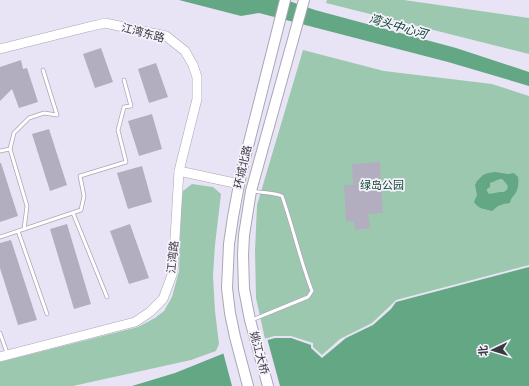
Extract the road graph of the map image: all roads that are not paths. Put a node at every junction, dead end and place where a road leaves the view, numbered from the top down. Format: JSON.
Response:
{"nodes":[{"id":1,"x":285,"y":0,"type":"edge"},
{"id":2,"x":304,"y":0,"type":"edge"},
{"id":3,"x":0,"y":48,"type":"edge"},
{"id":4,"x":44,"y":70,"type":"dead end"},
{"id":5,"x":124,"y":80,"type":"dead end"},
{"id":6,"x":10,"y":149,"type":"junction"},
{"id":7,"x":0,"y":151,"type":"edge"},
{"id":8,"x":179,"y":172,"type":"junction"},
{"id":9,"x":238,"y":184,"type":"junction"},
{"id":10,"x":252,"y":191,"type":"junction"},
{"id":11,"x":73,"y":213,"type":"junction"},
{"id":12,"x":24,"y":229,"type":"junction"},
{"id":13,"x":18,"y":231,"type":"junction"},
{"id":14,"x":0,"y":236,"type":"edge"},
{"id":15,"x":107,"y":297,"type":"dead end"},
{"id":16,"x":47,"y":314,"type":"dead end"},
{"id":17,"x":250,"y":320,"type":"junction"},
{"id":18,"x":0,"y":333,"type":"edge"},
{"id":19,"x":235,"y":337,"type":"joint"},
{"id":20,"x":4,"y":356,"type":"edge"},
{"id":21,"x":248,"y":386,"type":"edge"},
{"id":22,"x":268,"y":386,"type":"edge"}],
"edges":[{"from":1,"to":9,"type":"main road","name":"环城北路"},
{"from":2,"to":10,"type":"main road","name":"环城北路"},
{"from":3,"to":8,"type":"street","name":"江湾东路"},
{"from":4,"to":6,"type":"lane"},
{"from":5,"to":11,"type":"lane"},
{"from":6,"to":7,"type":"lane"},
{"from":6,"to":12,"type":"lane"},
{"from":8,"to":9,"type":"street"},
{"from":8,"to":20,"type":"street","name":"江湾路"},
{"from":9,"to":19,"type":"main road","name":"环城北路"},
{"from":10,"to":17,"type":"main road","name":"环城北路"},
{"from":10,"to":17,"type":"lane"},
{"from":11,"to":12,"type":"lane"},
{"from":11,"to":15,"type":"lane"},
{"from":12,"to":13,"type":"lane"},
{"from":13,"to":14,"type":"lane"},
{"from":13,"to":16,"type":"lane"},
{"from":17,"to":22,"type":"main road","name":"姚江大桥"},
{"from":18,"to":20,"type":"lane"},
{"from":19,"to":21,"type":"main road","name":"姚江大桥"}]}
